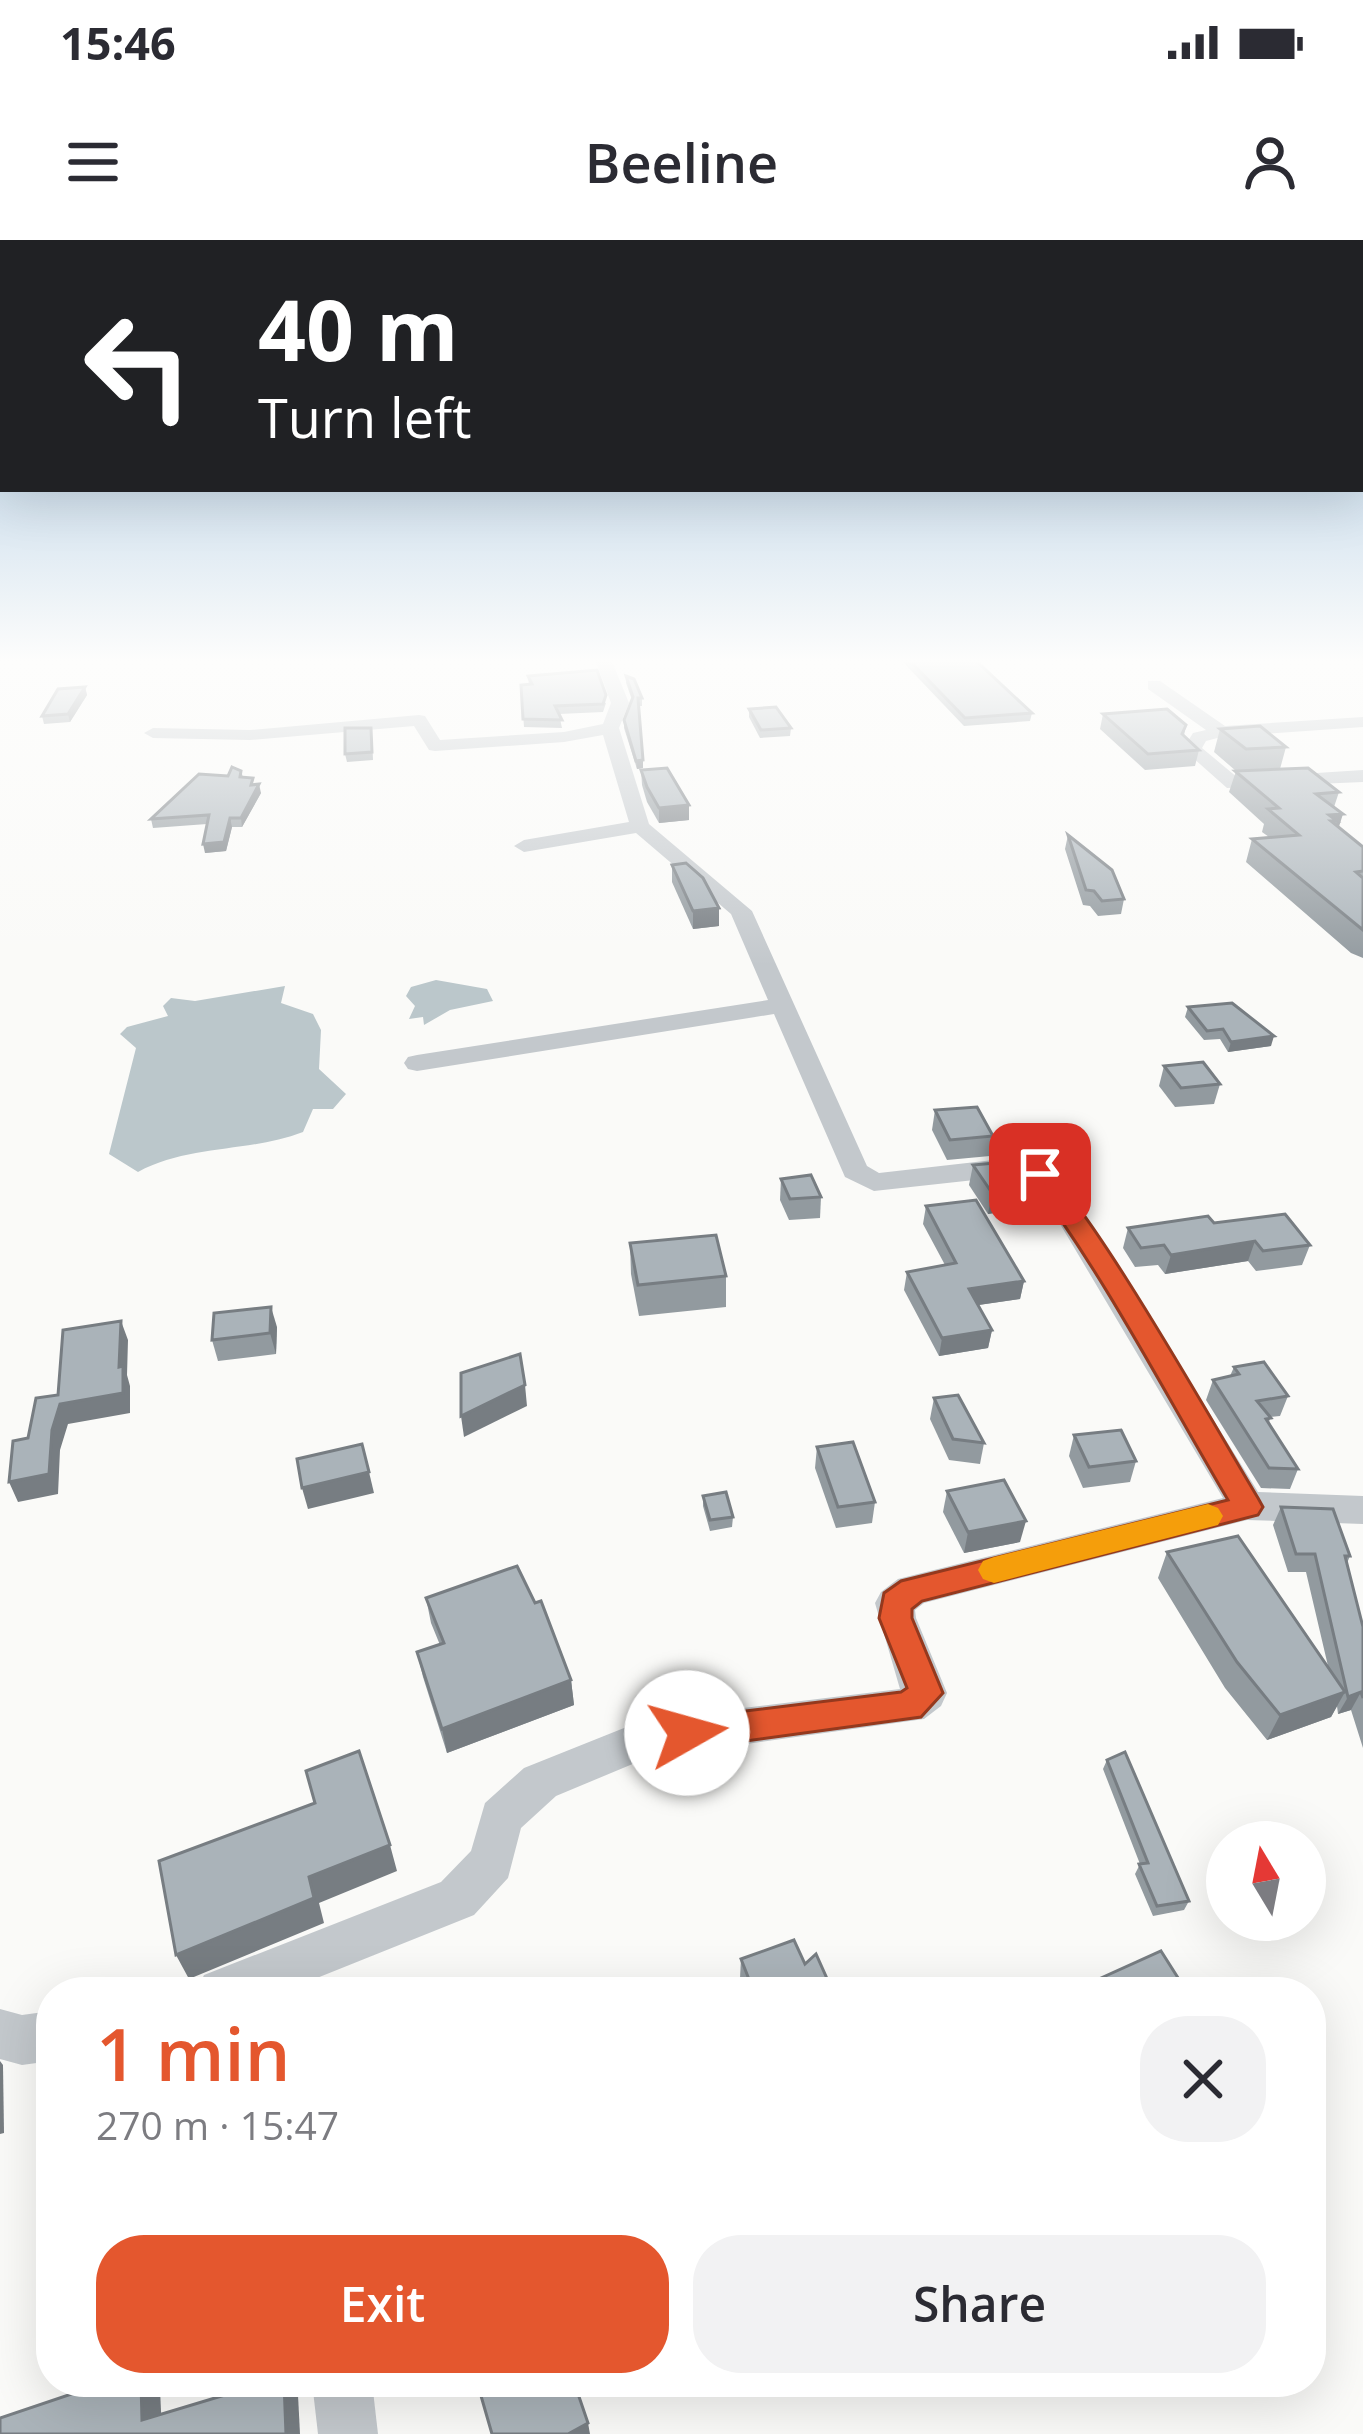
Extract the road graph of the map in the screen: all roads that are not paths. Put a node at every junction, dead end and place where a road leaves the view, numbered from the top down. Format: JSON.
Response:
{"nodes":[{"id":1,"x":620,"y":761,"type":"edge"},
{"id":2,"x":1207,"y":761,"type":"edge"},
{"id":3,"x":1363,"y":776,"type":"edge"},
{"id":4,"x":640,"y":826,"type":"junction"},
{"id":5,"x":524,"y":846,"type":"dead end"},
{"id":6,"x":782,"y":1005,"type":"junction"},
{"id":7,"x":417,"y":1063,"type":"dead end"},
{"id":8,"x":1247,"y":1507,"type":"junction"},
{"id":9,"x":1363,"y":1510,"type":"edge"},
{"id":10,"x":302,"y":1976,"type":"edge"},
{"id":11,"x":0,"y":2034,"type":"edge"},
{"id":12,"x":36,"y":2038,"type":"edge"},
{"id":13,"x":344,"y":2397,"type":"edge"},
{"id":14,"x":348,"y":2434,"type":"edge"}],
"edges":[{"from":1,"to":4,"type":"street"},
{"from":2,"to":3,"type":"street"},
{"from":4,"to":5,"type":"street"},
{"from":4,"to":6,"type":"street"},
{"from":6,"to":7,"type":"street"},
{"from":6,"to":8,"type":"street"},
{"from":8,"to":9,"type":"street"},
{"from":8,"to":10,"type":"street"},
{"from":11,"to":12,"type":"street"},
{"from":13,"to":14,"type":"street"}]}
